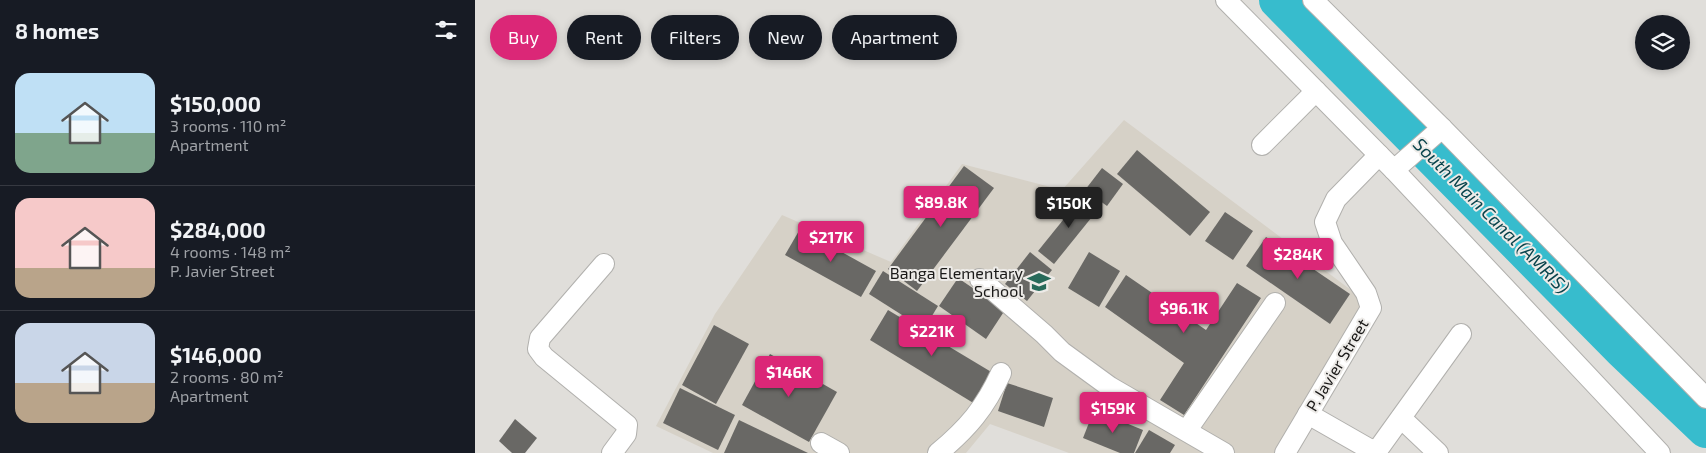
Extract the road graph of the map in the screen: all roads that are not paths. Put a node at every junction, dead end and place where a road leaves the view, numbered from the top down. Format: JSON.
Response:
{"nodes":[{"id":1,"x":1226,"y":0,"type":"edge"},
{"id":2,"x":1313,"y":0,"type":"edge"},
{"id":3,"x":1316,"y":91,"type":"junction"},
{"id":4,"x":1436,"y":133,"type":"junction"},
{"id":5,"x":1262,"y":145,"type":"dead end"},
{"id":6,"x":1379,"y":155,"type":"junction"},
{"id":7,"x":1398,"y":167,"type":"junction"},
{"id":8,"x":605,"y":264,"type":"dead end"},
{"id":9,"x":979,"y":279,"type":"dead end"},
{"id":10,"x":1275,"y":302,"type":"dead end"},
{"id":11,"x":1461,"y":334,"type":"dead end"},
{"id":12,"x":1001,"y":373,"type":"dead end"},
{"id":13,"x":1706,"y":398,"type":"edge"},
{"id":14,"x":1308,"y":414,"type":"junction"},
{"id":15,"x":1401,"y":418,"type":"junction"},
{"id":16,"x":1187,"y":430,"type":"junction"},
{"id":17,"x":821,"y":443,"type":"dead end"},
{"id":18,"x":612,"y":453,"type":"edge"},
{"id":19,"x":839,"y":453,"type":"edge"},
{"id":20,"x":938,"y":453,"type":"edge"},
{"id":21,"x":1224,"y":453,"type":"edge"},
{"id":22,"x":1285,"y":453,"type":"edge"},
{"id":23,"x":1438,"y":453,"type":"edge"},
{"id":24,"x":1661,"y":453,"type":"edge"}],
"edges":[{"from":1,"to":3,"type":"street"},
{"from":2,"to":4,"type":"street"},
{"from":3,"to":5,"type":"street"},
{"from":3,"to":6,"type":"street"},
{"from":4,"to":7,"type":"street"},
{"from":4,"to":13,"type":"street"},
{"from":6,"to":7,"type":"street"},
{"from":6,"to":14,"type":"street","name":"P. Javier Street"},
{"from":7,"to":24,"type":"street"},
{"from":8,"to":18,"type":"street"},
{"from":9,"to":16,"type":"street"},
{"from":10,"to":16,"type":"street"},
{"from":11,"to":15,"type":"street"},
{"from":12,"to":20,"type":"street"},
{"from":14,"to":15,"type":"street"},
{"from":14,"to":22,"type":"street","name":"P. Javier Street"},
{"from":15,"to":23,"type":"street"},
{"from":16,"to":21,"type":"street"},
{"from":17,"to":19,"type":"street"}]}
